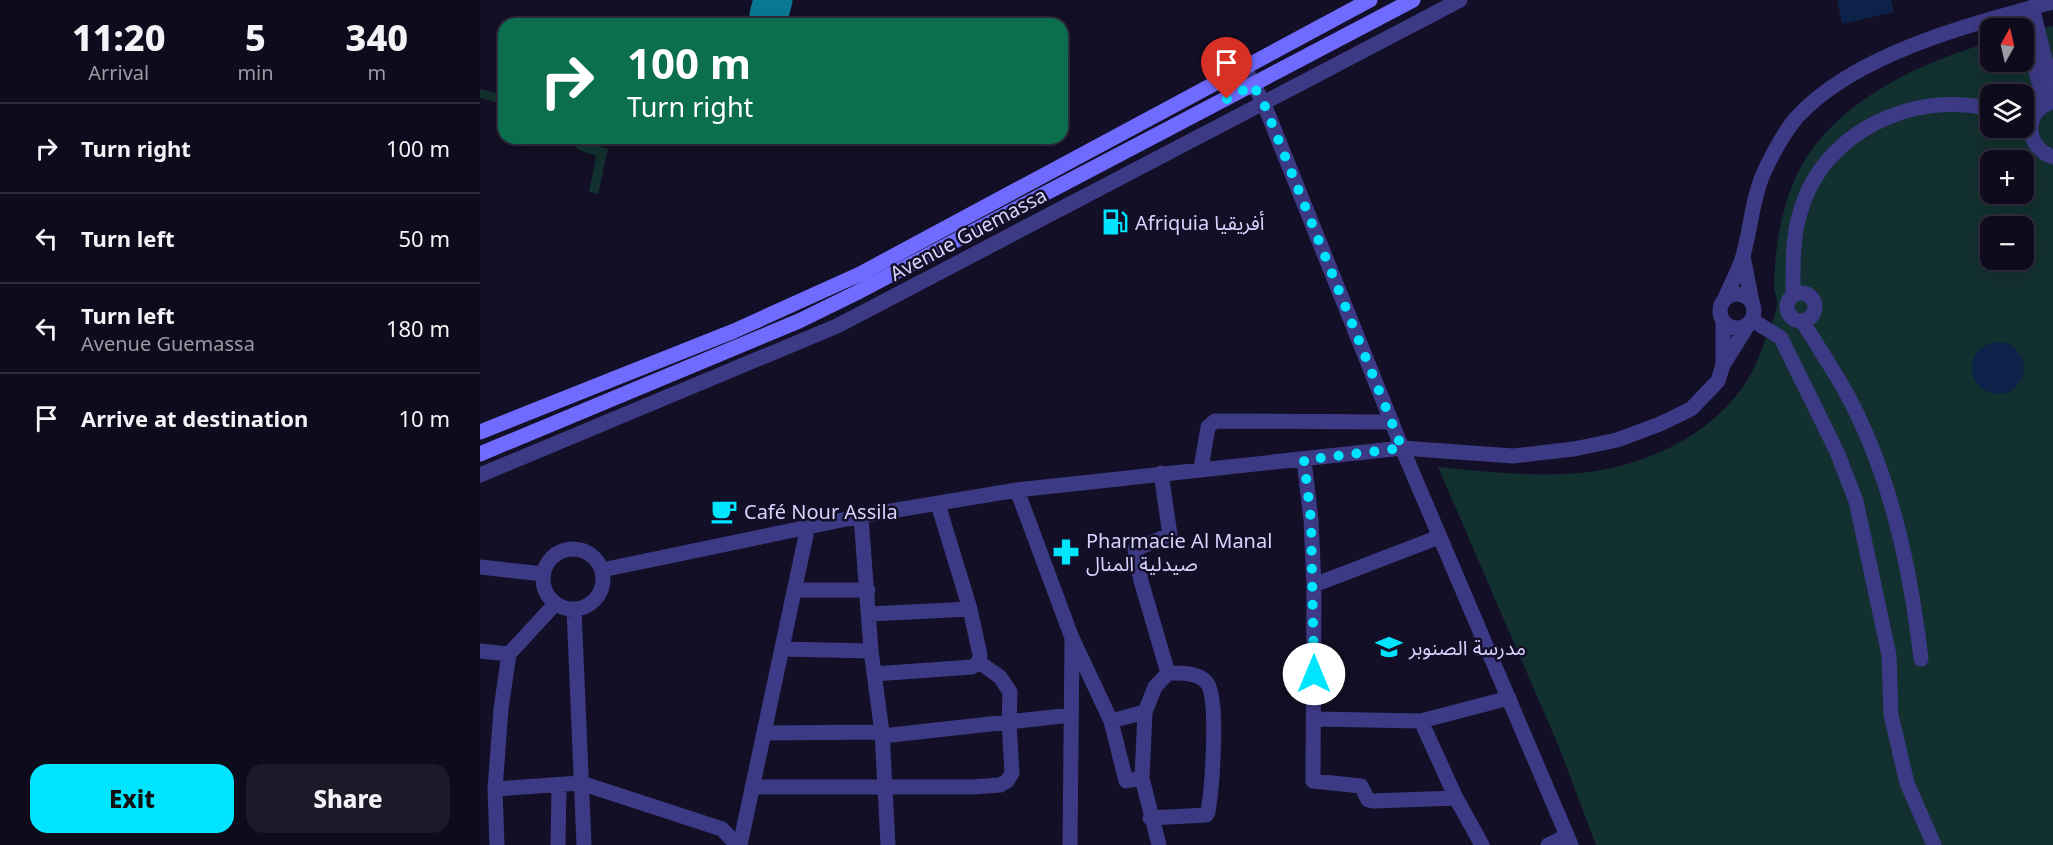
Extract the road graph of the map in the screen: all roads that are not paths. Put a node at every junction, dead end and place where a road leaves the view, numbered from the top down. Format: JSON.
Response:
{"nodes":[{"id":1,"x":1370,"y":0,"type":"edge"},
{"id":2,"x":1413,"y":0,"type":"edge"},
{"id":3,"x":1460,"y":0,"type":"edge"},
{"id":4,"x":2053,"y":2,"type":"edge"},
{"id":5,"x":2026,"y":9,"type":"junction"},
{"id":6,"x":1244,"y":67,"type":"junction"},
{"id":7,"x":1253,"y":85,"type":"junction"},
{"id":8,"x":2050,"y":99,"type":"edge"},
{"id":9,"x":1264,"y":104,"type":"junction"},
{"id":10,"x":1980,"y":106,"type":"edge"},
{"id":11,"x":2034,"y":115,"type":"edge"},
{"id":12,"x":2032,"y":138,"type":"edge"},
{"id":13,"x":2053,"y":158,"type":"edge"},
{"id":14,"x":1743,"y":256,"type":"junction"},
{"id":15,"x":1725,"y":298,"type":"junction"},
{"id":16,"x":1752,"y":302,"type":"junction"},
{"id":17,"x":1723,"y":322,"type":"junction"},
{"id":18,"x":1750,"y":323,"type":"junction"},
{"id":19,"x":1723,"y":365,"type":"junction"},
{"id":20,"x":1392,"y":422,"type":"junction"},
{"id":21,"x":480,"y":432,"type":"edge"},
{"id":22,"x":1402,"y":448,"type":"junction"},
{"id":23,"x":480,"y":453,"type":"edge"},
{"id":24,"x":1304,"y":460,"type":"junction"},
{"id":25,"x":1201,"y":468,"type":"junction"},
{"id":26,"x":1161,"y":472,"type":"junction"},
{"id":27,"x":480,"y":475,"type":"edge"},
{"id":28,"x":1017,"y":490,"type":"junction"},
{"id":29,"x":938,"y":504,"type":"junction"},
{"id":30,"x":861,"y":516,"type":"junction"},
{"id":31,"x":808,"y":526,"type":"junction"},
{"id":32,"x":1439,"y":537,"type":"junction"},
{"id":33,"x":480,"y":567,"type":"edge"},
{"id":34,"x":602,"y":570,"type":"junction"},
{"id":35,"x":543,"y":574,"type":"junction"},
{"id":36,"x":1314,"y":585,"type":"junction"},
{"id":37,"x":795,"y":590,"type":"junction"},
{"id":38,"x":867,"y":590,"type":"junction"},
{"id":39,"x":555,"y":604,"type":"junction"},
{"id":40,"x":574,"y":609,"type":"junction"},
{"id":41,"x":970,"y":609,"type":"junction"},
{"id":42,"x":869,"y":614,"type":"junction"},
{"id":43,"x":1072,"y":639,"type":"junction"},
{"id":44,"x":782,"y":649,"type":"junction"},
{"id":45,"x":480,"y":651,"type":"edge"},
{"id":46,"x":871,"y":651,"type":"junction"},
{"id":47,"x":508,"y":654,"type":"junction"},
{"id":48,"x":1920,"y":659,"type":"dead end"},
{"id":49,"x":979,"y":662,"type":"junction"},
{"id":50,"x":1168,"y":673,"type":"junction"},
{"id":51,"x":874,"y":674,"type":"junction"},
{"id":52,"x":1509,"y":698,"type":"junction"},
{"id":53,"x":1145,"y":712,"type":"junction"},
{"id":54,"x":1071,"y":715,"type":"junction"},
{"id":55,"x":1315,"y":719,"type":"junction"},
{"id":56,"x":1111,"y":721,"type":"junction"},
{"id":57,"x":1421,"y":721,"type":"junction"},
{"id":58,"x":1009,"y":722,"type":"junction"},
{"id":59,"x":764,"y":733,"type":"junction"},
{"id":60,"x":882,"y":734,"type":"junction"},
{"id":61,"x":1142,"y":778,"type":"junction"},
{"id":62,"x":581,"y":783,"type":"junction"},
{"id":63,"x":559,"y":787,"type":"junction"},
{"id":64,"x":752,"y":787,"type":"junction"},
{"id":65,"x":495,"y":789,"type":"junction"},
{"id":66,"x":885,"y":789,"type":"junction"},
{"id":67,"x":1456,"y":798,"type":"junction"},
{"id":68,"x":1150,"y":818,"type":"junction"},
{"id":69,"x":1569,"y":841,"type":"edge"},
{"id":70,"x":497,"y":845,"type":"edge"},
{"id":71,"x":558,"y":845,"type":"edge"},
{"id":72,"x":584,"y":845,"type":"edge"},
{"id":73,"x":739,"y":845,"type":"edge"},
{"id":74,"x":888,"y":845,"type":"edge"},
{"id":75,"x":1070,"y":845,"type":"edge"},
{"id":76,"x":1159,"y":845,"type":"edge"},
{"id":77,"x":1482,"y":845,"type":"edge"},
{"id":78,"x":1548,"y":845,"type":"edge"},
{"id":79,"x":1934,"y":845,"type":"edge"}],
"edges":[{"from":1,"to":6,"type":"main road","name":"Avenue Guemassa"},
{"from":2,"to":7,"type":"main road","name":"Avenue Guemassa"},
{"from":3,"to":9,"type":"street","name":"Avenue Guemassa"},
{"from":4,"to":5,"type":"street"},
{"from":5,"to":8,"type":"street"},
{"from":5,"to":14,"type":"street"},
{"from":6,"to":7,"type":"street"},
{"from":6,"to":21,"type":"main road","name":"Avenue Guemassa"},
{"from":7,"to":9,"type":"street"},
{"from":7,"to":23,"type":"main road","name":"Avenue Guemassa"},
{"from":8,"to":11,"type":"street"},
{"from":9,"to":20,"type":"street"},
{"from":9,"to":27,"type":"street","name":"Avenue Guemassa"},
{"from":10,"to":48,"type":"street"},
{"from":12,"to":13,"type":"street"},
{"from":14,"to":15,"type":"street"},
{"from":14,"to":16,"type":"street"},
{"from":15,"to":16,"type":"street"},
{"from":15,"to":17,"type":"street"},
{"from":16,"to":18,"type":"street"},
{"from":17,"to":18,"type":"street"},
{"from":17,"to":19,"type":"street"},
{"from":18,"to":19,"type":"street"},
{"from":18,"to":79,"type":"street"},
{"from":19,"to":22,"type":"street"},
{"from":20,"to":22,"type":"street"},
{"from":20,"to":25,"type":"street"},
{"from":22,"to":24,"type":"street"},
{"from":22,"to":32,"type":"street"},
{"from":24,"to":25,"type":"street"},
{"from":24,"to":36,"type":"street"},
{"from":25,"to":26,"type":"street"},
{"from":26,"to":28,"type":"street"},
{"from":26,"to":50,"type":"street"},
{"from":28,"to":29,"type":"street"},
{"from":28,"to":43,"type":"street"},
{"from":29,"to":30,"type":"street"},
{"from":29,"to":41,"type":"street"},
{"from":30,"to":31,"type":"street"},
{"from":30,"to":38,"type":"street"},
{"from":31,"to":34,"type":"street"},
{"from":31,"to":37,"type":"street"},
{"from":32,"to":36,"type":"street"},
{"from":32,"to":52,"type":"street"},
{"from":33,"to":35,"type":"street"},
{"from":34,"to":35,"type":"street"},
{"from":34,"to":40,"type":"street"},
{"from":35,"to":39,"type":"street"},
{"from":36,"to":55,"type":"street"},
{"from":37,"to":38,"type":"street"},
{"from":37,"to":44,"type":"street"},
{"from":38,"to":42,"type":"street"},
{"from":39,"to":40,"type":"street"},
{"from":39,"to":47,"type":"street"},
{"from":40,"to":62,"type":"street"},
{"from":41,"to":42,"type":"street"},
{"from":41,"to":49,"type":"street"},
{"from":42,"to":46,"type":"street"},
{"from":43,"to":54,"type":"street"},
{"from":43,"to":56,"type":"street"},
{"from":44,"to":46,"type":"street"},
{"from":44,"to":59,"type":"street"},
{"from":45,"to":47,"type":"street"},
{"from":46,"to":51,"type":"street"},
{"from":47,"to":65,"type":"street"},
{"from":49,"to":51,"type":"street"},
{"from":49,"to":58,"type":"street"},
{"from":50,"to":53,"type":"street"},
{"from":50,"to":68,"type":"street"},
{"from":51,"to":60,"type":"street"},
{"from":52,"to":57,"type":"street"},
{"from":52,"to":69,"type":"street"},
{"from":53,"to":56,"type":"street"},
{"from":53,"to":61,"type":"street"},
{"from":54,"to":58,"type":"street"},
{"from":54,"to":75,"type":"street"},
{"from":55,"to":57,"type":"street"},
{"from":55,"to":67,"type":"street"},
{"from":56,"to":61,"type":"street"},
{"from":57,"to":67,"type":"street"},
{"from":58,"to":60,"type":"street"},
{"from":58,"to":66,"type":"street"},
{"from":59,"to":60,"type":"street"},
{"from":59,"to":64,"type":"street"},
{"from":60,"to":66,"type":"street"},
{"from":61,"to":68,"type":"street"},
{"from":62,"to":63,"type":"street"},
{"from":62,"to":72,"type":"street"},
{"from":62,"to":73,"type":"street"},
{"from":63,"to":65,"type":"street"},
{"from":63,"to":71,"type":"street"},
{"from":64,"to":66,"type":"street"},
{"from":64,"to":73,"type":"street"},
{"from":65,"to":70,"type":"street"},
{"from":66,"to":74,"type":"street"},
{"from":67,"to":77,"type":"street"},
{"from":68,"to":76,"type":"street"},
{"from":69,"to":78,"type":"street"}]}
